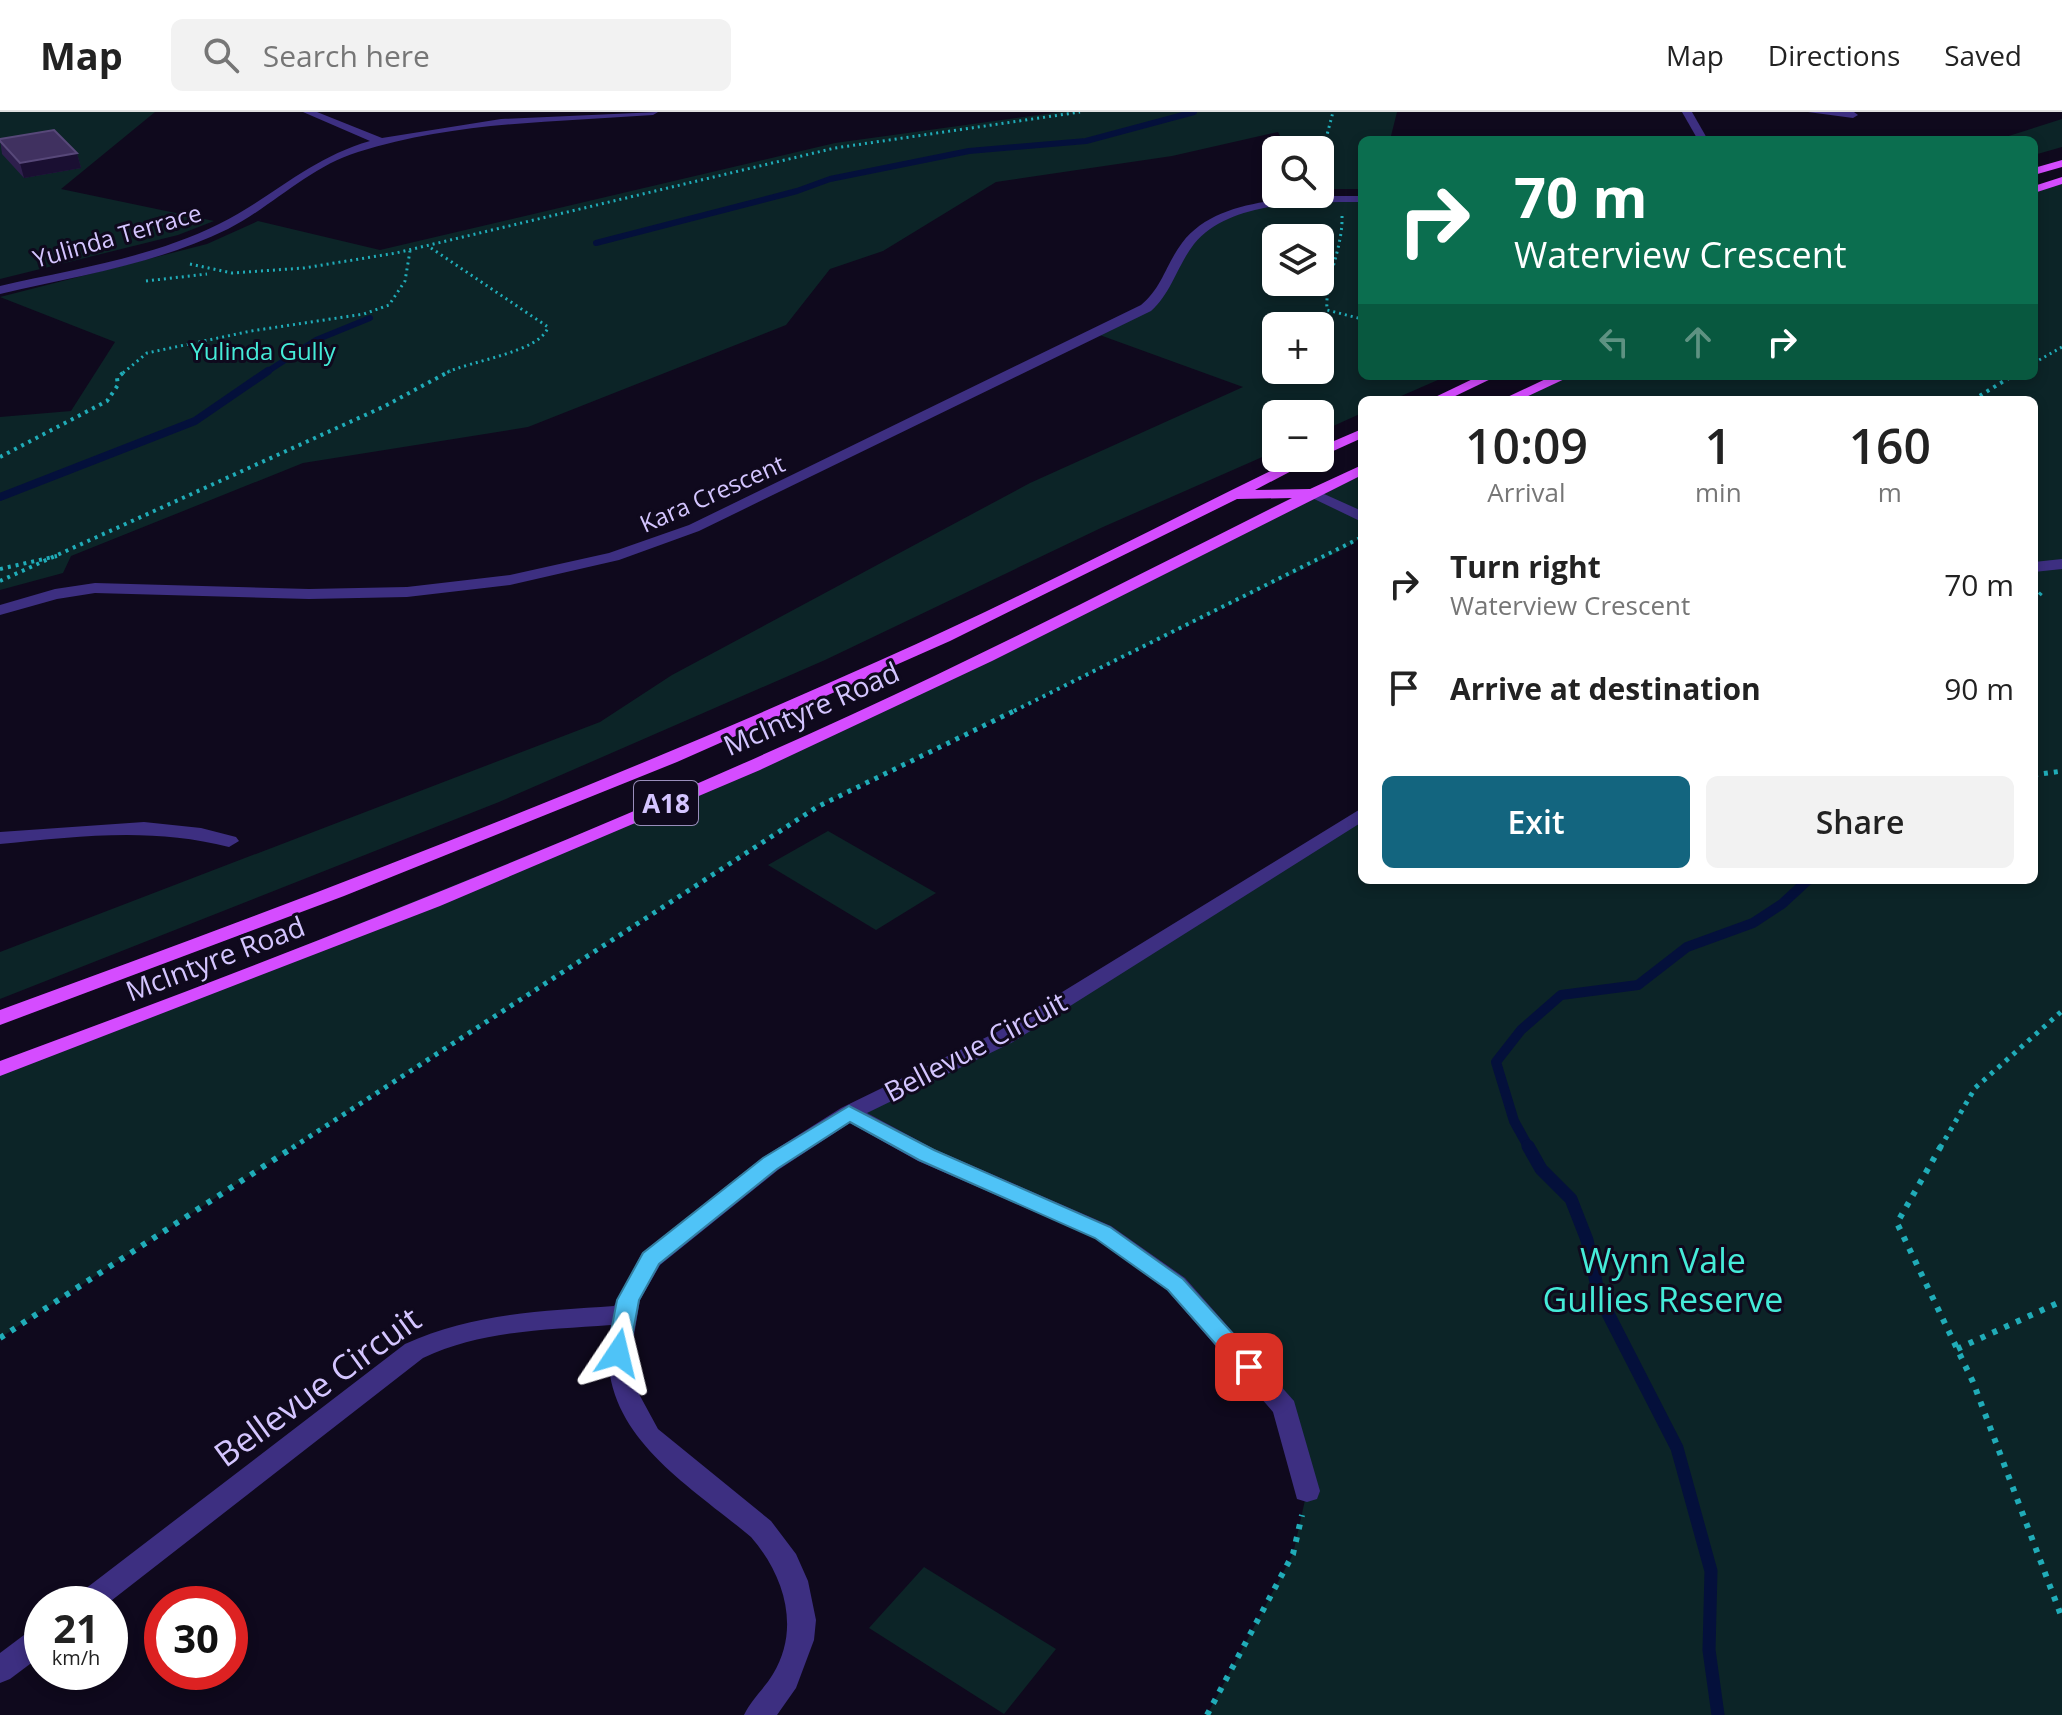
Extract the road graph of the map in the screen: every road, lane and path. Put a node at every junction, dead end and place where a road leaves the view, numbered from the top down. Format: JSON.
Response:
{"nodes":[{"id":1,"x":308,"y":112,"type":"edge"},
{"id":2,"x":653,"y":112,"type":"edge"},
{"id":3,"x":1080,"y":112,"type":"edge"},
{"id":4,"x":1333,"y":112,"type":"edge"},
{"id":5,"x":1687,"y":112,"type":"edge"},
{"id":6,"x":1813,"y":112,"type":"edge"},
{"id":7,"x":1853,"y":115,"type":"dead end"},
{"id":8,"x":1701,"y":136,"type":"edge"},
{"id":9,"x":381,"y":142,"type":"junction"},
{"id":10,"x":2062,"y":163,"type":"edge"},
{"id":11,"x":2038,"y":171,"type":"edge"},
{"id":12,"x":2062,"y":180,"type":"edge"},
{"id":13,"x":2038,"y":189,"type":"edge"},
{"id":14,"x":1335,"y":199,"type":"junction"},
{"id":15,"x":1358,"y":199,"type":"edge"},
{"id":16,"x":173,"y":246,"type":"junction"},
{"id":17,"x":431,"y":248,"type":"junction"},
{"id":18,"x":410,"y":251,"type":"junction"},
{"id":19,"x":0,"y":290,"type":"edge"},
{"id":20,"x":1358,"y":318,"type":"edge"},
{"id":21,"x":2062,"y":347,"type":"edge"},
{"id":22,"x":2038,"y":361,"type":"edge"},
{"id":23,"x":1481,"y":380,"type":"edge"},
{"id":24,"x":1555,"y":380,"type":"edge"},
{"id":25,"x":2006,"y":380,"type":"edge"},
{"id":26,"x":1445,"y":396,"type":"edge"},
{"id":27,"x":1517,"y":396,"type":"edge"},
{"id":28,"x":1980,"y":396,"type":"edge"},
{"id":29,"x":1358,"y":435,"type":"edge"},
{"id":30,"x":1334,"y":446,"type":"edge"},
{"id":31,"x":0,"y":457,"type":"edge"},
{"id":32,"x":1358,"y":469,"type":"edge"},
{"id":33,"x":1334,"y":471,"type":"edge"},
{"id":34,"x":1311,"y":472,"type":"edge"},
{"id":35,"x":1232,"y":495,"type":"junction"},
{"id":36,"x":1358,"y":513,"type":"edge"},
{"id":37,"x":1358,"y":540,"type":"edge"},
{"id":38,"x":67,"y":553,"type":"junction"},
{"id":39,"x":2062,"y":564,"type":"edge"},
{"id":40,"x":2038,"y":567,"type":"edge"},
{"id":41,"x":0,"y":569,"type":"edge"},
{"id":42,"x":0,"y":581,"type":"edge"},
{"id":43,"x":2042,"y":592,"type":"dead end"},
{"id":44,"x":2038,"y":596,"type":"edge"},
{"id":45,"x":0,"y":610,"type":"edge"},
{"id":46,"x":2062,"y":771,"type":"edge"},
{"id":47,"x":2038,"y":774,"type":"edge"},
{"id":48,"x":1358,"y":816,"type":"edge"},
{"id":49,"x":0,"y":838,"type":"edge"},
{"id":50,"x":229,"y":841,"type":"dead end"},
{"id":51,"x":2062,"y":1011,"type":"edge"},
{"id":52,"x":0,"y":1018,"type":"edge"},
{"id":53,"x":0,"y":1069,"type":"edge"},
{"id":54,"x":849,"y":1113,"type":"junction"},
{"id":55,"x":2062,"y":1301,"type":"edge"},
{"id":56,"x":625,"y":1315,"type":"junction"},
{"id":57,"x":0,"y":1338,"type":"edge"},
{"id":58,"x":1957,"y":1349,"type":"junction"},
{"id":59,"x":1307,"y":1491,"type":"joint"},
{"id":60,"x":110,"y":1586,"type":"edge"},
{"id":61,"x":2062,"y":1618,"type":"edge"},
{"id":62,"x":24,"y":1652,"type":"edge"},
{"id":63,"x":0,"y":1670,"type":"edge"},
{"id":64,"x":759,"y":1715,"type":"edge"},
{"id":65,"x":1207,"y":1715,"type":"edge"}],
"edges":[{"from":1,"to":9,"type":"street"},
{"from":2,"to":9,"type":"street","name":"Yulinda Terrace"},
{"from":3,"to":17,"type":"path"},
{"from":4,"to":14,"type":"path"},
{"from":5,"to":8,"type":"street"},
{"from":6,"to":7,"type":"street"},
{"from":9,"to":16,"type":"street","name":"Yulinda Terrace"},
{"from":10,"to":11,"type":"main road"},
{"from":12,"to":13,"type":"main road"},
{"from":14,"to":15,"type":"street","name":"Kara Crescent"},
{"from":14,"to":20,"type":"path"},
{"from":14,"to":45,"type":"street","name":"Kara Crescent"},
{"from":16,"to":18,"type":"path"},
{"from":16,"to":19,"type":"street","name":"Yulinda Terrace"},
{"from":17,"to":18,"type":"path"},
{"from":17,"to":38,"type":"path"},
{"from":18,"to":31,"type":"path"},
{"from":21,"to":22,"type":"path"},
{"from":23,"to":26,"type":"main road"},
{"from":24,"to":27,"type":"main road"},
{"from":25,"to":28,"type":"path"},
{"from":29,"to":30,"type":"main road"},
{"from":32,"to":33,"type":"main road","name":"McIntyre Road","number":"A18"},
{"from":34,"to":35,"type":"main road"},
{"from":34,"to":35,"type":"main road","name":"McIntyre Road","number":"A18"},
{"from":34,"to":36,"type":"street"},
{"from":34,"to":53,"type":"main road","name":"McIntyre Road","number":"A18"},
{"from":35,"to":52,"type":"main road","name":"McIntyre Road","number":"A18"},
{"from":37,"to":57,"type":"path"},
{"from":38,"to":41,"type":"path"},
{"from":38,"to":42,"type":"path"},
{"from":39,"to":40,"type":"street"},
{"from":43,"to":44,"type":"path"},
{"from":46,"to":47,"type":"path"},
{"from":48,"to":54,"type":"street","name":"Bellevue Circuit"},
{"from":49,"to":50,"type":"street"},
{"from":51,"to":58,"type":"path"},
{"from":54,"to":56,"type":"street","name":"Bellevue Circuit"},
{"from":54,"to":59,"type":"street"},
{"from":55,"to":58,"type":"path"},
{"from":56,"to":60,"type":"street","name":"Bellevue Circuit"},
{"from":56,"to":64,"type":"street","name":"Bellevue Circuit"},
{"from":58,"to":61,"type":"path"},
{"from":59,"to":65,"type":"path"},
{"from":62,"to":63,"type":"street"}]}
